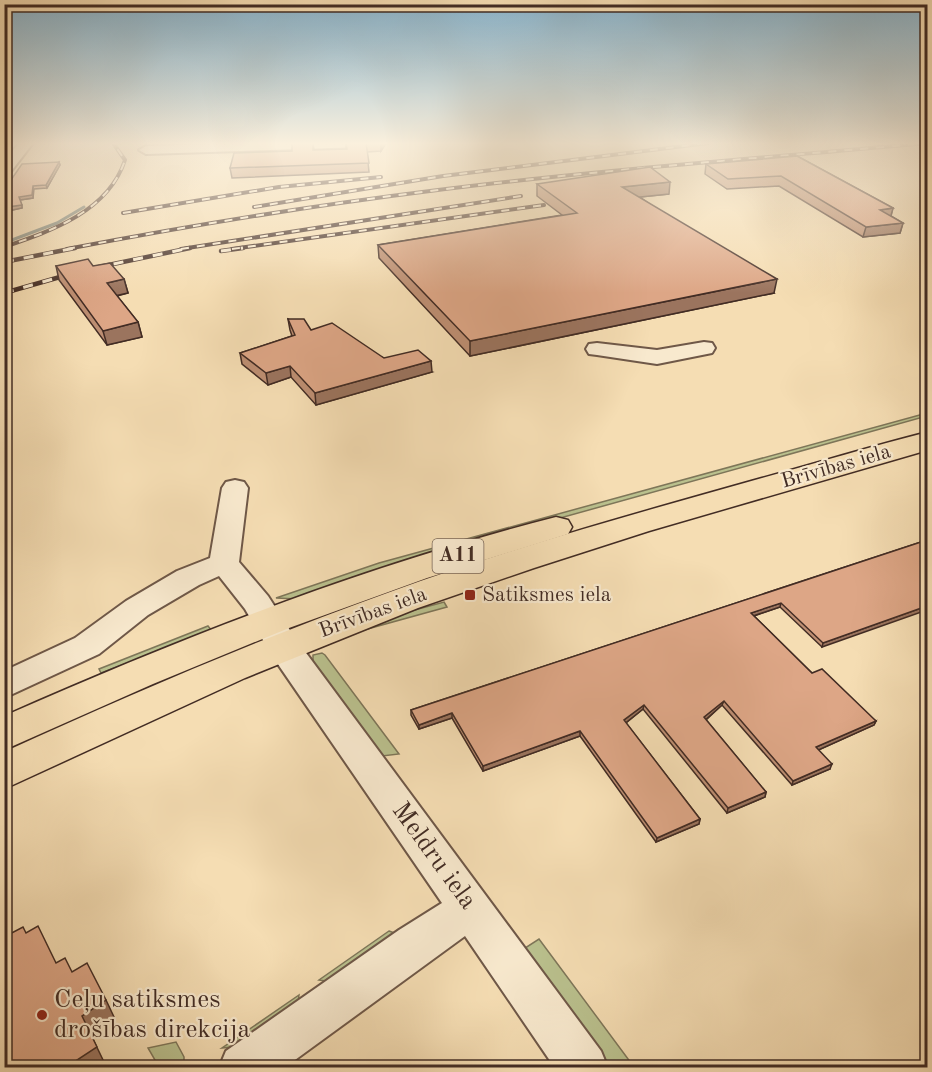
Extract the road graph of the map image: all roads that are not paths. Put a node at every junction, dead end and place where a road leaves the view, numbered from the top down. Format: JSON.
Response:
{"nodes":[{"id":1,"x":704,"y":348,"type":"dead end"},
{"id":2,"x":597,"y":349,"type":"dead end"},
{"id":3,"x":927,"y":422,"type":"edge"},
{"id":4,"x":927,"y":441,"type":"edge"},
{"id":5,"x":235,"y":488,"type":"dead end"},
{"id":6,"x":224,"y":563,"type":"junction"},
{"id":7,"x":276,"y":633,"type":"junction"},
{"id":8,"x":4,"y":686,"type":"edge"},
{"id":9,"x":4,"y":734,"type":"edge"},
{"id":10,"x":4,"y":772,"type":"edge"},
{"id":11,"x":471,"y":908,"type":"junction"},
{"id":12,"x":243,"y":1068,"type":"edge"},
{"id":13,"x":584,"y":1068,"type":"edge"}],
"edges":[{"from":1,"to":2,"type":"street"},
{"from":3,"to":7,"type":"highway","name":"Brīvības iela","number":"A11"},
{"from":4,"to":7,"type":"highway","name":"Brīvības iela","number":"A11"},
{"from":5,"to":6,"type":"street"},
{"from":6,"to":7,"type":"street","name":"Meldru iela"},
{"from":6,"to":8,"type":"street"},
{"from":7,"to":9,"type":"highway","name":"Brīvības iela","number":"A11"},
{"from":7,"to":10,"type":"highway","name":"Brīvības iela","number":"A11"},
{"from":7,"to":11,"type":"street","name":"Meldru iela"},
{"from":11,"to":12,"type":"street"},
{"from":11,"to":13,"type":"street","name":"Meldru iela"}]}
